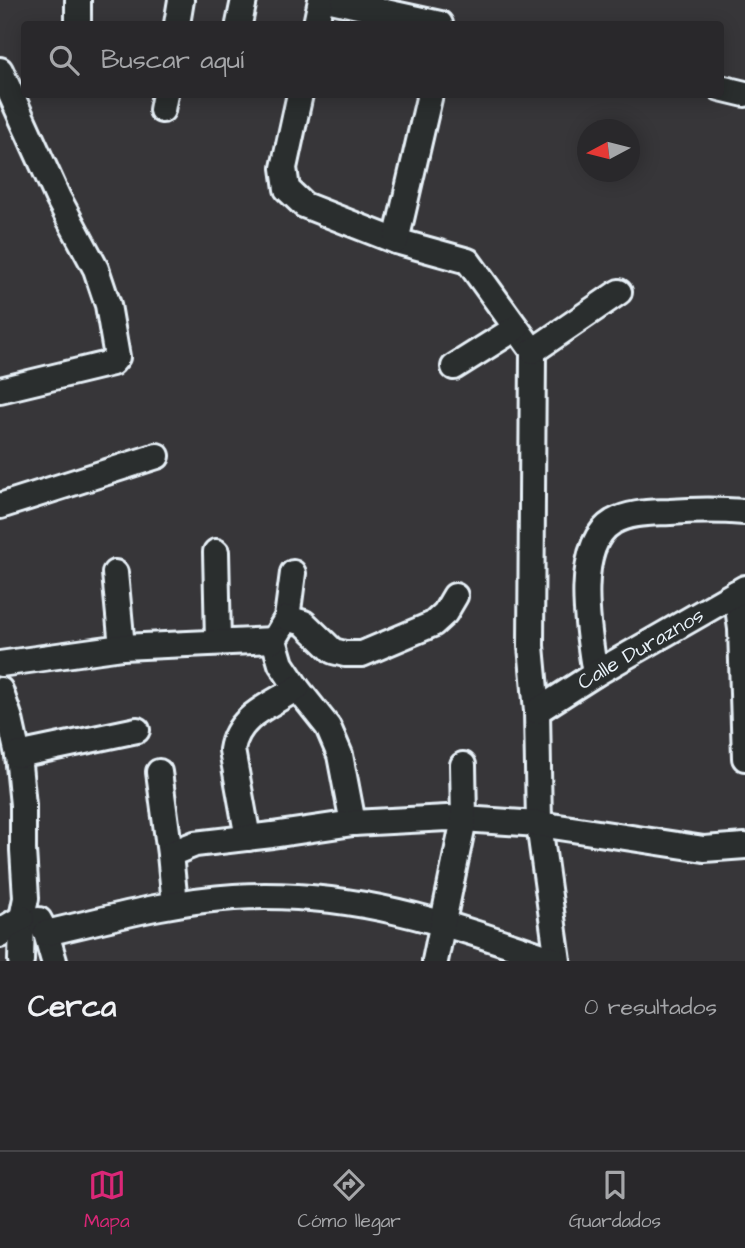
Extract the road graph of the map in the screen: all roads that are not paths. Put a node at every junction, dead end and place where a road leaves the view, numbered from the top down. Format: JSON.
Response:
{"nodes":[{"id":1,"x":78,"y":0,"type":"edge"},
{"id":2,"x":181,"y":0,"type":"edge"},
{"id":3,"x":244,"y":0,"type":"edge"},
{"id":4,"x":332,"y":0,"type":"edge"},
{"id":5,"x":78,"y":21,"type":"edge"},
{"id":6,"x":178,"y":21,"type":"edge"},
{"id":7,"x":240,"y":21,"type":"edge"},
{"id":8,"x":318,"y":21,"type":"edge"},
{"id":9,"x":426,"y":21,"type":"edge"},
{"id":10,"x":0,"y":70,"type":"edge"},
{"id":11,"x":724,"y":89,"type":"edge"},
{"id":12,"x":745,"y":94,"type":"edge"},
{"id":13,"x":299,"y":98,"type":"edge"},
{"id":14,"x":429,"y":98,"type":"edge"},
{"id":15,"x":396,"y":241,"type":"junction"},
{"id":16,"x":619,"y":292,"type":"dead end"},
{"id":17,"x":516,"y":328,"type":"junction"},
{"id":18,"x":533,"y":351,"type":"junction"},
{"id":19,"x":454,"y":367,"type":"dead end"},
{"id":20,"x":0,"y":390,"type":"edge"},
{"id":21,"x":157,"y":456,"type":"dead end"},
{"id":22,"x":0,"y":506,"type":"edge"},
{"id":23,"x":745,"y":512,"type":"edge"},
{"id":24,"x":216,"y":552,"type":"dead end"},
{"id":25,"x":115,"y":573,"type":"dead end"},
{"id":26,"x":293,"y":573,"type":"dead end"},
{"id":27,"x":740,"y":591,"type":"edge"},
{"id":28,"x":455,"y":596,"type":"dead end"},
{"id":29,"x":287,"y":618,"type":"junction"},
{"id":30,"x":274,"y":640,"type":"junction"},
{"id":31,"x":219,"y":641,"type":"junction"},
{"id":32,"x":122,"y":647,"type":"junction"},
{"id":33,"x":0,"y":664,"type":"edge"},
{"id":34,"x":595,"y":674,"type":"junction"},
{"id":35,"x":297,"y":688,"type":"junction"},
{"id":36,"x":0,"y":690,"type":"edge"},
{"id":37,"x":537,"y":711,"type":"junction"},
{"id":38,"x":138,"y":730,"type":"dead end"},
{"id":39,"x":18,"y":755,"type":"junction"},
{"id":40,"x":745,"y":758,"type":"edge"},
{"id":41,"x":463,"y":765,"type":"dead end"},
{"id":42,"x":159,"y":772,"type":"dead end"},
{"id":43,"x":464,"y":819,"type":"junction"},
{"id":44,"x":353,"y":823,"type":"junction"},
{"id":45,"x":539,"y":824,"type":"junction"},
{"id":46,"x":248,"y":838,"type":"junction"},
{"id":47,"x":745,"y":846,"type":"edge"},
{"id":48,"x":170,"y":854,"type":"junction"},
{"id":49,"x":175,"y":904,"type":"junction"},
{"id":50,"x":24,"y":908,"type":"junction"},
{"id":51,"x":441,"y":922,"type":"junction"},
{"id":52,"x":46,"y":933,"type":"junction"},
{"id":53,"x":0,"y":934,"type":"edge"},
{"id":54,"x":21,"y":961,"type":"edge"},
{"id":55,"x":54,"y":961,"type":"edge"},
{"id":56,"x":435,"y":961,"type":"edge"},
{"id":57,"x":557,"y":961,"type":"edge"}],
"edges":[{"from":1,"to":5,"type":"street"},
{"from":2,"to":6,"type":"street"},
{"from":3,"to":7,"type":"street"},
{"from":4,"to":8,"type":"street"},
{"from":4,"to":9,"type":"street"},
{"from":10,"to":20,"type":"street"},
{"from":11,"to":12,"type":"street"},
{"from":13,"to":15,"type":"street"},
{"from":14,"to":15,"type":"street"},
{"from":15,"to":17,"type":"street"},
{"from":16,"to":18,"type":"street"},
{"from":17,"to":18,"type":"street"},
{"from":17,"to":19,"type":"street"},
{"from":18,"to":37,"type":"street"},
{"from":21,"to":22,"type":"street"},
{"from":23,"to":34,"type":"street"},
{"from":24,"to":31,"type":"street"},
{"from":25,"to":32,"type":"street"},
{"from":26,"to":29,"type":"street"},
{"from":27,"to":34,"type":"street","name":"Calle Duraznos"},
{"from":27,"to":40,"type":"street"},
{"from":28,"to":29,"type":"street"},
{"from":29,"to":30,"type":"street"},
{"from":30,"to":31,"type":"street"},
{"from":30,"to":35,"type":"street"},
{"from":31,"to":32,"type":"street"},
{"from":32,"to":33,"type":"street"},
{"from":34,"to":37,"type":"street","name":"Calle Duraznos"},
{"from":35,"to":44,"type":"street"},
{"from":35,"to":46,"type":"street"},
{"from":36,"to":39,"type":"street"},
{"from":37,"to":45,"type":"street"},
{"from":38,"to":39,"type":"street"},
{"from":39,"to":50,"type":"street"},
{"from":41,"to":43,"type":"street"},
{"from":42,"to":48,"type":"street"},
{"from":43,"to":44,"type":"street"},
{"from":43,"to":45,"type":"street"},
{"from":43,"to":51,"type":"street"},
{"from":44,"to":46,"type":"street"},
{"from":45,"to":47,"type":"street"},
{"from":45,"to":57,"type":"street"},
{"from":46,"to":48,"type":"street"},
{"from":48,"to":49,"type":"street"},
{"from":49,"to":51,"type":"street"},
{"from":49,"to":52,"type":"street"},
{"from":50,"to":52,"type":"street"},
{"from":50,"to":53,"type":"street"},
{"from":50,"to":54,"type":"street"},
{"from":51,"to":56,"type":"street"},
{"from":51,"to":57,"type":"street"},
{"from":52,"to":55,"type":"street"}]}
